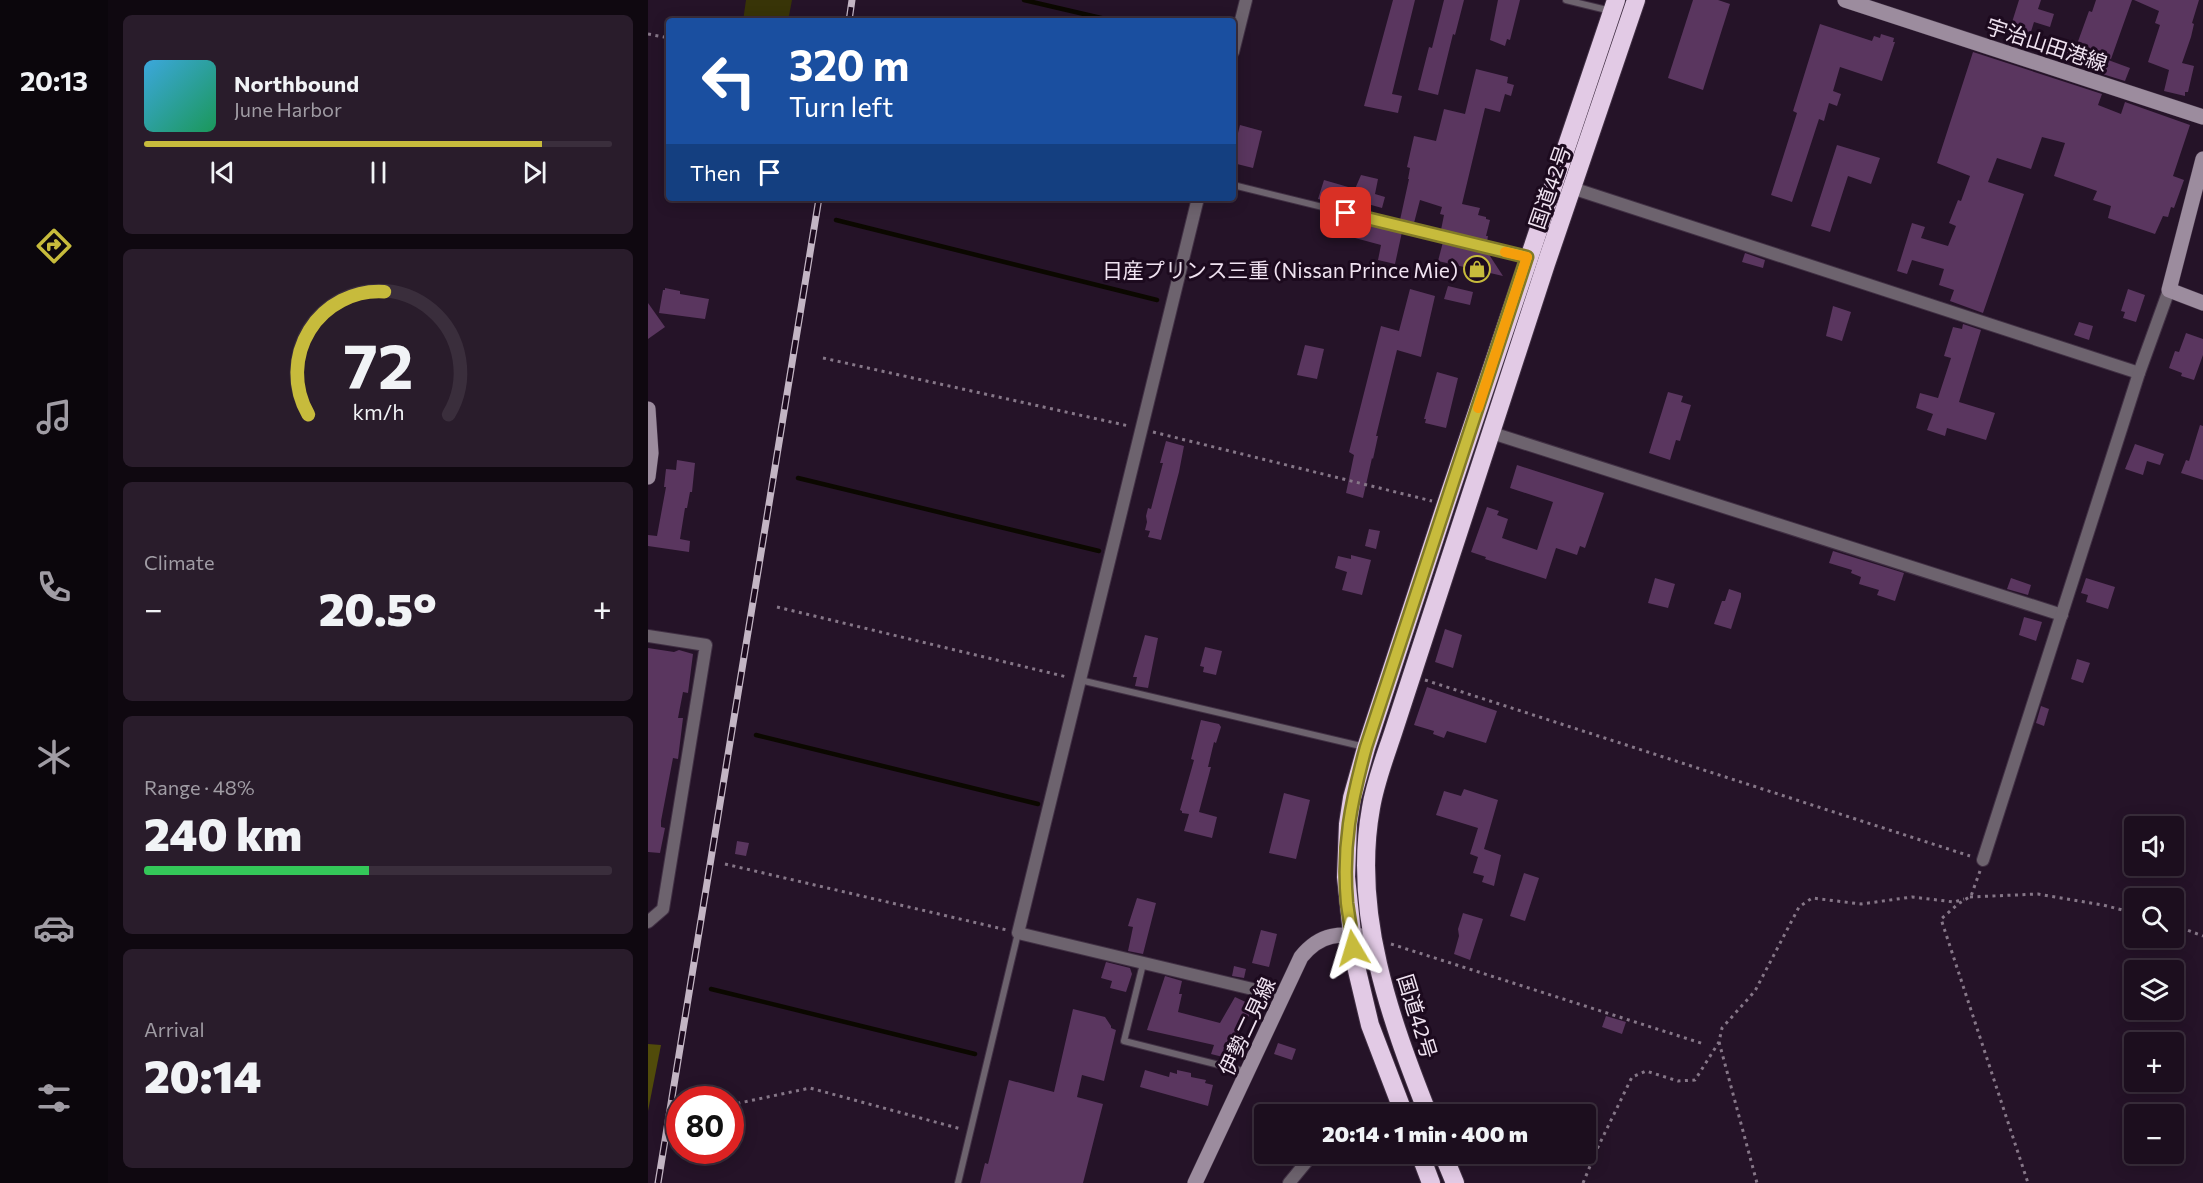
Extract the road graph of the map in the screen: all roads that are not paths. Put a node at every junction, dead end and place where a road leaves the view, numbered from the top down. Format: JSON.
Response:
{"nodes":[{"id":1,"x":1246,"y":0,"type":"edge"},
{"id":2,"x":1566,"y":0,"type":"edge"},
{"id":3,"x":1636,"y":0,"type":"edge"},
{"id":4,"x":1845,"y":0,"type":"edge"},
{"id":5,"x":1614,"y":6,"type":"edge"},
{"id":6,"x":1236,"y":40,"type":"edge"},
{"id":7,"x":2203,"y":117,"type":"edge"},
{"id":8,"x":2203,"y":159,"type":"edge"},
{"id":9,"x":1236,"y":185,"type":"edge"},
{"id":10,"x":1572,"y":188,"type":"junction"},
{"id":11,"x":1197,"y":201,"type":"edge"},
{"id":12,"x":1527,"y":257,"type":"junction"},
{"id":13,"x":1546,"y":264,"type":"junction"},
{"id":14,"x":2169,"y":290,"type":"junction"},
{"id":15,"x":2203,"y":303,"type":"edge"},
{"id":16,"x":2139,"y":373,"type":"junction"},
{"id":17,"x":648,"y":409,"type":"edge"},
{"id":18,"x":1492,"y":433,"type":"junction"},
{"id":19,"x":648,"y":477,"type":"edge"},
{"id":20,"x":2062,"y":615,"type":"junction"},
{"id":21,"x":648,"y":636,"type":"edge"},
{"id":22,"x":1080,"y":680,"type":"junction"},
{"id":23,"x":1366,"y":747,"type":"junction"},
{"id":24,"x":1983,"y":860,"type":"road end"},
{"id":25,"x":648,"y":922,"type":"edge"},
{"id":26,"x":1018,"y":933,"type":"junction"},
{"id":27,"x":1353,"y":935,"type":"junction"},
{"id":28,"x":1372,"y":938,"type":"junction"},
{"id":29,"x":1143,"y":964,"type":"junction"},
{"id":30,"x":1282,"y":996,"type":"junction"},
{"id":31,"x":1248,"y":1072,"type":"junction"},
{"id":32,"x":1399,"y":1104,"type":"edge"},
{"id":33,"x":1424,"y":1104,"type":"edge"},
{"id":34,"x":1304,"y":1164,"type":"edge"},
{"id":35,"x":1423,"y":1164,"type":"edge"},
{"id":36,"x":1447,"y":1164,"type":"edge"},
{"id":37,"x":958,"y":1183,"type":"edge"},
{"id":38,"x":1195,"y":1183,"type":"edge"},
{"id":39,"x":1289,"y":1183,"type":"edge"},
{"id":40,"x":1431,"y":1183,"type":"edge"},
{"id":41,"x":1455,"y":1183,"type":"edge"}],
"edges":[{"from":1,"to":6,"type":"street"},
{"from":2,"to":5,"type":"lane"},
{"from":3,"to":10,"type":"highway","name":"国道42号"},
{"from":4,"to":7,"type":"main road","name":"宇治山田港線"},
{"from":5,"to":12,"type":"highway","name":"国道42号"},
{"from":8,"to":14,"type":"main road"},
{"from":9,"to":12,"type":"lane"},
{"from":10,"to":13,"type":"highway","name":"国道42号"},
{"from":10,"to":16,"type":"street"},
{"from":11,"to":22,"type":"street"},
{"from":12,"to":13,"type":"lane"},
{"from":12,"to":23,"type":"highway","name":"国道42号"},
{"from":13,"to":18,"type":"highway","name":"国道42号"},
{"from":14,"to":15,"type":"main road"},
{"from":14,"to":16,"type":"street"},
{"from":16,"to":20,"type":"street"},
{"from":17,"to":19,"type":"main road"},
{"from":18,"to":20,"type":"street"},
{"from":18,"to":28,"type":"highway","name":"国道42号"},
{"from":20,"to":24,"type":"street"},
{"from":21,"to":25,"type":"street"},
{"from":22,"to":23,"type":"lane"},
{"from":22,"to":26,"type":"street"},
{"from":23,"to":27,"type":"highway","name":"国道42号"},
{"from":26,"to":29,"type":"street"},
{"from":26,"to":37,"type":"lane"},
{"from":27,"to":28,"type":"main road","name":"伊勢二見線"},
{"from":27,"to":30,"type":"main road","name":"伊勢二見線"},
{"from":27,"to":32,"type":"highway","name":"国道42号"},
{"from":28,"to":33,"type":"highway","name":"国道42号"},
{"from":29,"to":30,"type":"street"},
{"from":29,"to":31,"type":"lane"},
{"from":30,"to":31,"type":"main road","name":"伊勢二見線"},
{"from":31,"to":38,"type":"main road","name":"伊勢二見線"},
{"from":34,"to":39,"type":"street"},
{"from":35,"to":40,"type":"highway"},
{"from":36,"to":41,"type":"highway"}]}
